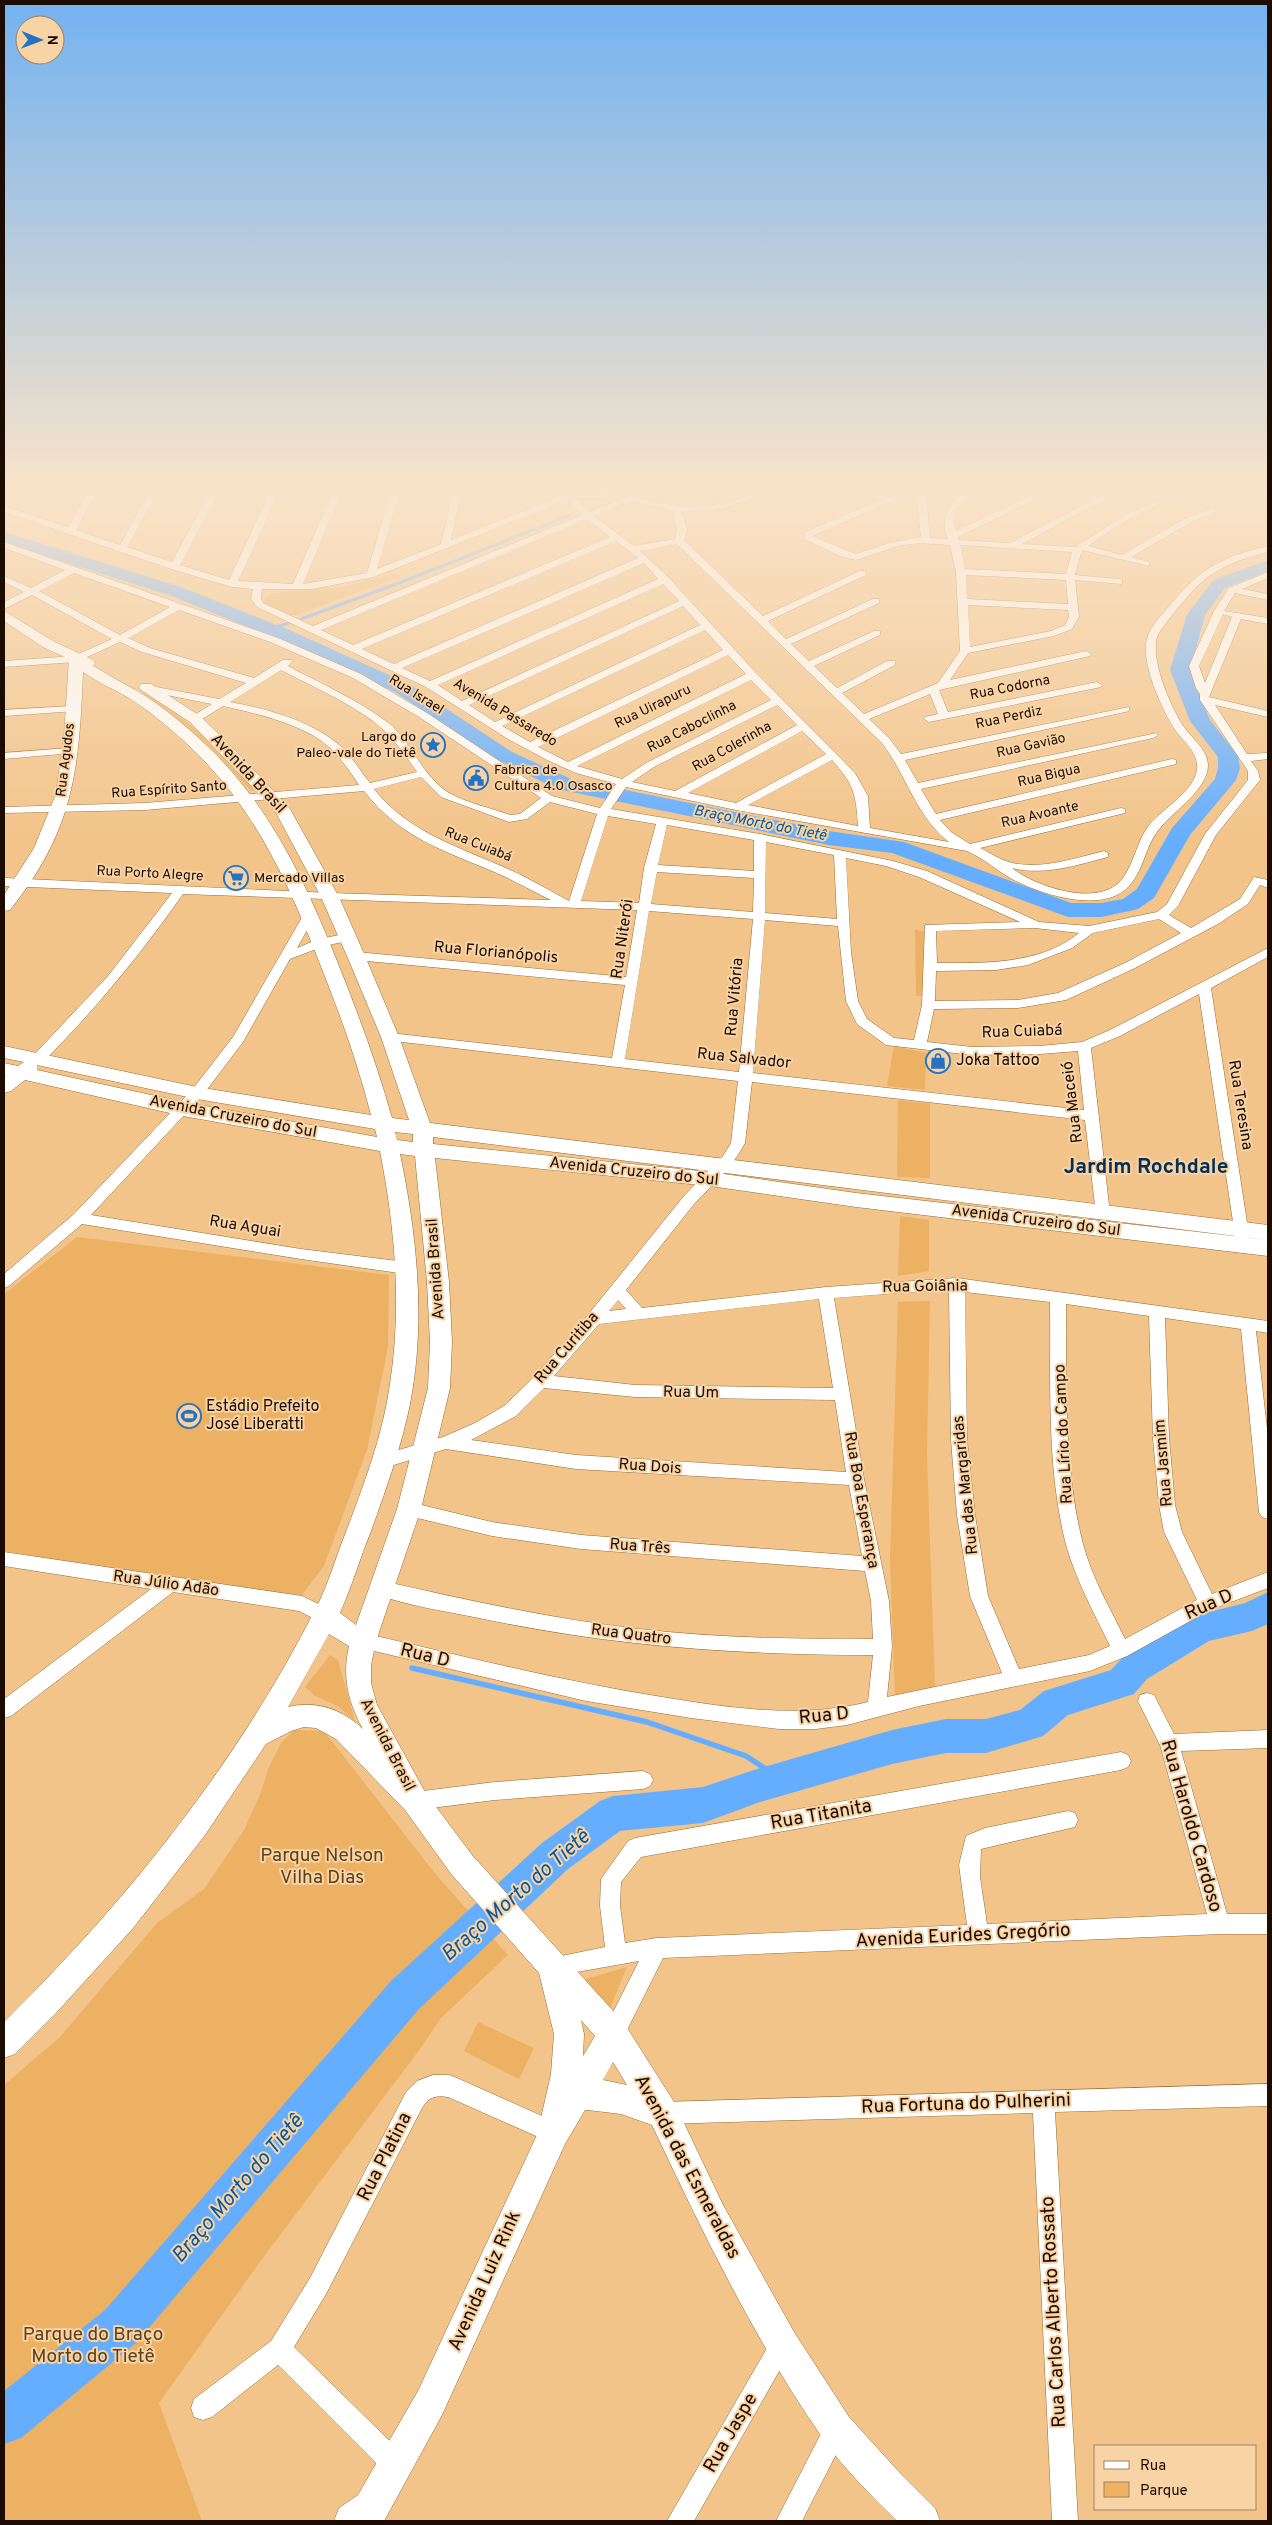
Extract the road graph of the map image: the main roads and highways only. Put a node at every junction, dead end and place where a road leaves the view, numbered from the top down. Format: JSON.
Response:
{"nodes":[{"id":1,"x":4,"y":614,"type":"edge"},
{"id":2,"x":76,"y":658,"type":"junction"},
{"id":3,"x":96,"y":675,"type":"junction"},
{"id":4,"x":75,"y":678,"type":"junction"},
{"id":5,"x":4,"y":906,"type":"edge"},
{"id":6,"x":4,"y":1052,"type":"edge"},
{"id":7,"x":37,"y":1060,"type":"junction"},
{"id":8,"x":13,"y":1071,"type":"edge"},
{"id":9,"x":4,"y":1087,"type":"edge"},
{"id":10,"x":376,"y":1094,"type":"junction"},
{"id":11,"x":339,"y":1117,"type":"junction"},
{"id":12,"x":384,"y":1124,"type":"junction"},
{"id":13,"x":424,"y":1139,"type":"junction"},
{"id":14,"x":388,"y":1146,"type":"junction"},
{"id":15,"x":470,"y":1155,"type":"junction"},
{"id":16,"x":717,"y":1172,"type":"junction"},
{"id":17,"x":430,"y":1185,"type":"junction"},
{"id":18,"x":1268,"y":1232,"type":"edge"},
{"id":19,"x":1242,"y":1237,"type":"junction"},
{"id":20,"x":1268,"y":1248,"type":"edge"},
{"id":21,"x":326,"y":1616,"type":"junction"},
{"id":22,"x":363,"y":1641,"type":"junction"},
{"id":23,"x":259,"y":1734,"type":"junction"},
{"id":24,"x":415,"y":1801,"type":"junction"},
{"id":25,"x":553,"y":1964,"type":"junction"},
{"id":26,"x":613,"y":2034,"type":"junction"},
{"id":27,"x":4,"y":2042,"type":"edge"},
{"id":28,"x":576,"y":2096,"type":"junction"},
{"id":29,"x":663,"y":2113,"type":"junction"},
{"id":30,"x":554,"y":2133,"type":"junction"},
{"id":31,"x":361,"y":2517,"type":"edge"},
{"id":32,"x":922,"y":2521,"type":"edge"}],
"edges":[{"from":1,"to":2,"type":"main road","name":"Avenida Brasil"},
{"from":2,"to":3,"type":"main road","name":"Avenida Brasil"},
{"from":2,"to":4,"type":"main road","name":"Rua Agudos"},
{"from":2,"to":13,"type":"main road","name":"Avenida Brasil"},
{"from":3,"to":4,"type":"main road"},
{"from":3,"to":10,"type":"main road","name":"Avenida Brasil"},
{"from":4,"to":5,"type":"main road","name":"Rua Agudos"},
{"from":6,"to":7,"type":"main road","name":"Avenida Cruzeiro do Sul"},
{"from":7,"to":8,"type":"main road"},
{"from":7,"to":11,"type":"main road","name":"Avenida Cruzeiro do Sul"},
{"from":8,"to":9,"type":"main road"},
{"from":8,"to":14,"type":"main road","name":"Avenida Cruzeiro do Sul"},
{"from":10,"to":11,"type":"main road"},
{"from":10,"to":12,"type":"main road","name":"Avenida Brasil"},
{"from":11,"to":12,"type":"main road","name":"Avenida Cruzeiro do Sul"},
{"from":12,"to":13,"type":"main road","name":"Avenida Cruzeiro do Sul"},
{"from":12,"to":14,"type":"main road","name":"Avenida Brasil"},
{"from":13,"to":14,"type":"main road","name":"Avenida Cruzeiro do Sul"},
{"from":13,"to":15,"type":"main road","name":"Avenida Cruzeiro do Sul"},
{"from":13,"to":16,"type":"main road","name":"Avenida Cruzeiro do Sul"},
{"from":13,"to":17,"type":"main road","name":"Avenida Brasil"},
{"from":14,"to":21,"type":"main road","name":"Avenida Brasil"},
{"from":15,"to":16,"type":"main road","name":"Avenida Cruzeiro do Sul"},
{"from":15,"to":17,"type":"main road"},
{"from":16,"to":19,"type":"main road","name":"Avenida Cruzeiro do Sul"},
{"from":16,"to":19,"type":"main road","name":"Avenida Cruzeiro do Sul"},
{"from":17,"to":22,"type":"main road","name":"Avenida Brasil"},
{"from":18,"to":19,"type":"main road","name":"Avenida Cruzeiro do Sul"},
{"from":19,"to":20,"type":"main road","name":"Avenida Cruzeiro do Sul"},
{"from":21,"to":22,"type":"main road"},
{"from":21,"to":23,"type":"main road","name":"Avenida Brasil"},
{"from":22,"to":24,"type":"main road","name":"Avenida Brasil"},
{"from":23,"to":24,"type":"main road","name":"Avenida Brasil"},
{"from":23,"to":27,"type":"main road","name":"Avenida Brasil"},
{"from":24,"to":25,"type":"main road","name":"Avenida das Esmeraldas"},
{"from":25,"to":26,"type":"main road","name":"Avenida das Esmeraldas"},
{"from":25,"to":30,"type":"main road"},
{"from":26,"to":28,"type":"main road","name":"Avenida Luiz Rink"},
{"from":26,"to":29,"type":"main road","name":"Avenida das Esmeraldas"},
{"from":28,"to":29,"type":"main road"},
{"from":28,"to":30,"type":"main road","name":"Avenida Luiz Rink"},
{"from":29,"to":32,"type":"main road","name":"Avenida das Esmeraldas"},
{"from":30,"to":31,"type":"main road","name":"Avenida Luiz Rink"}]}
